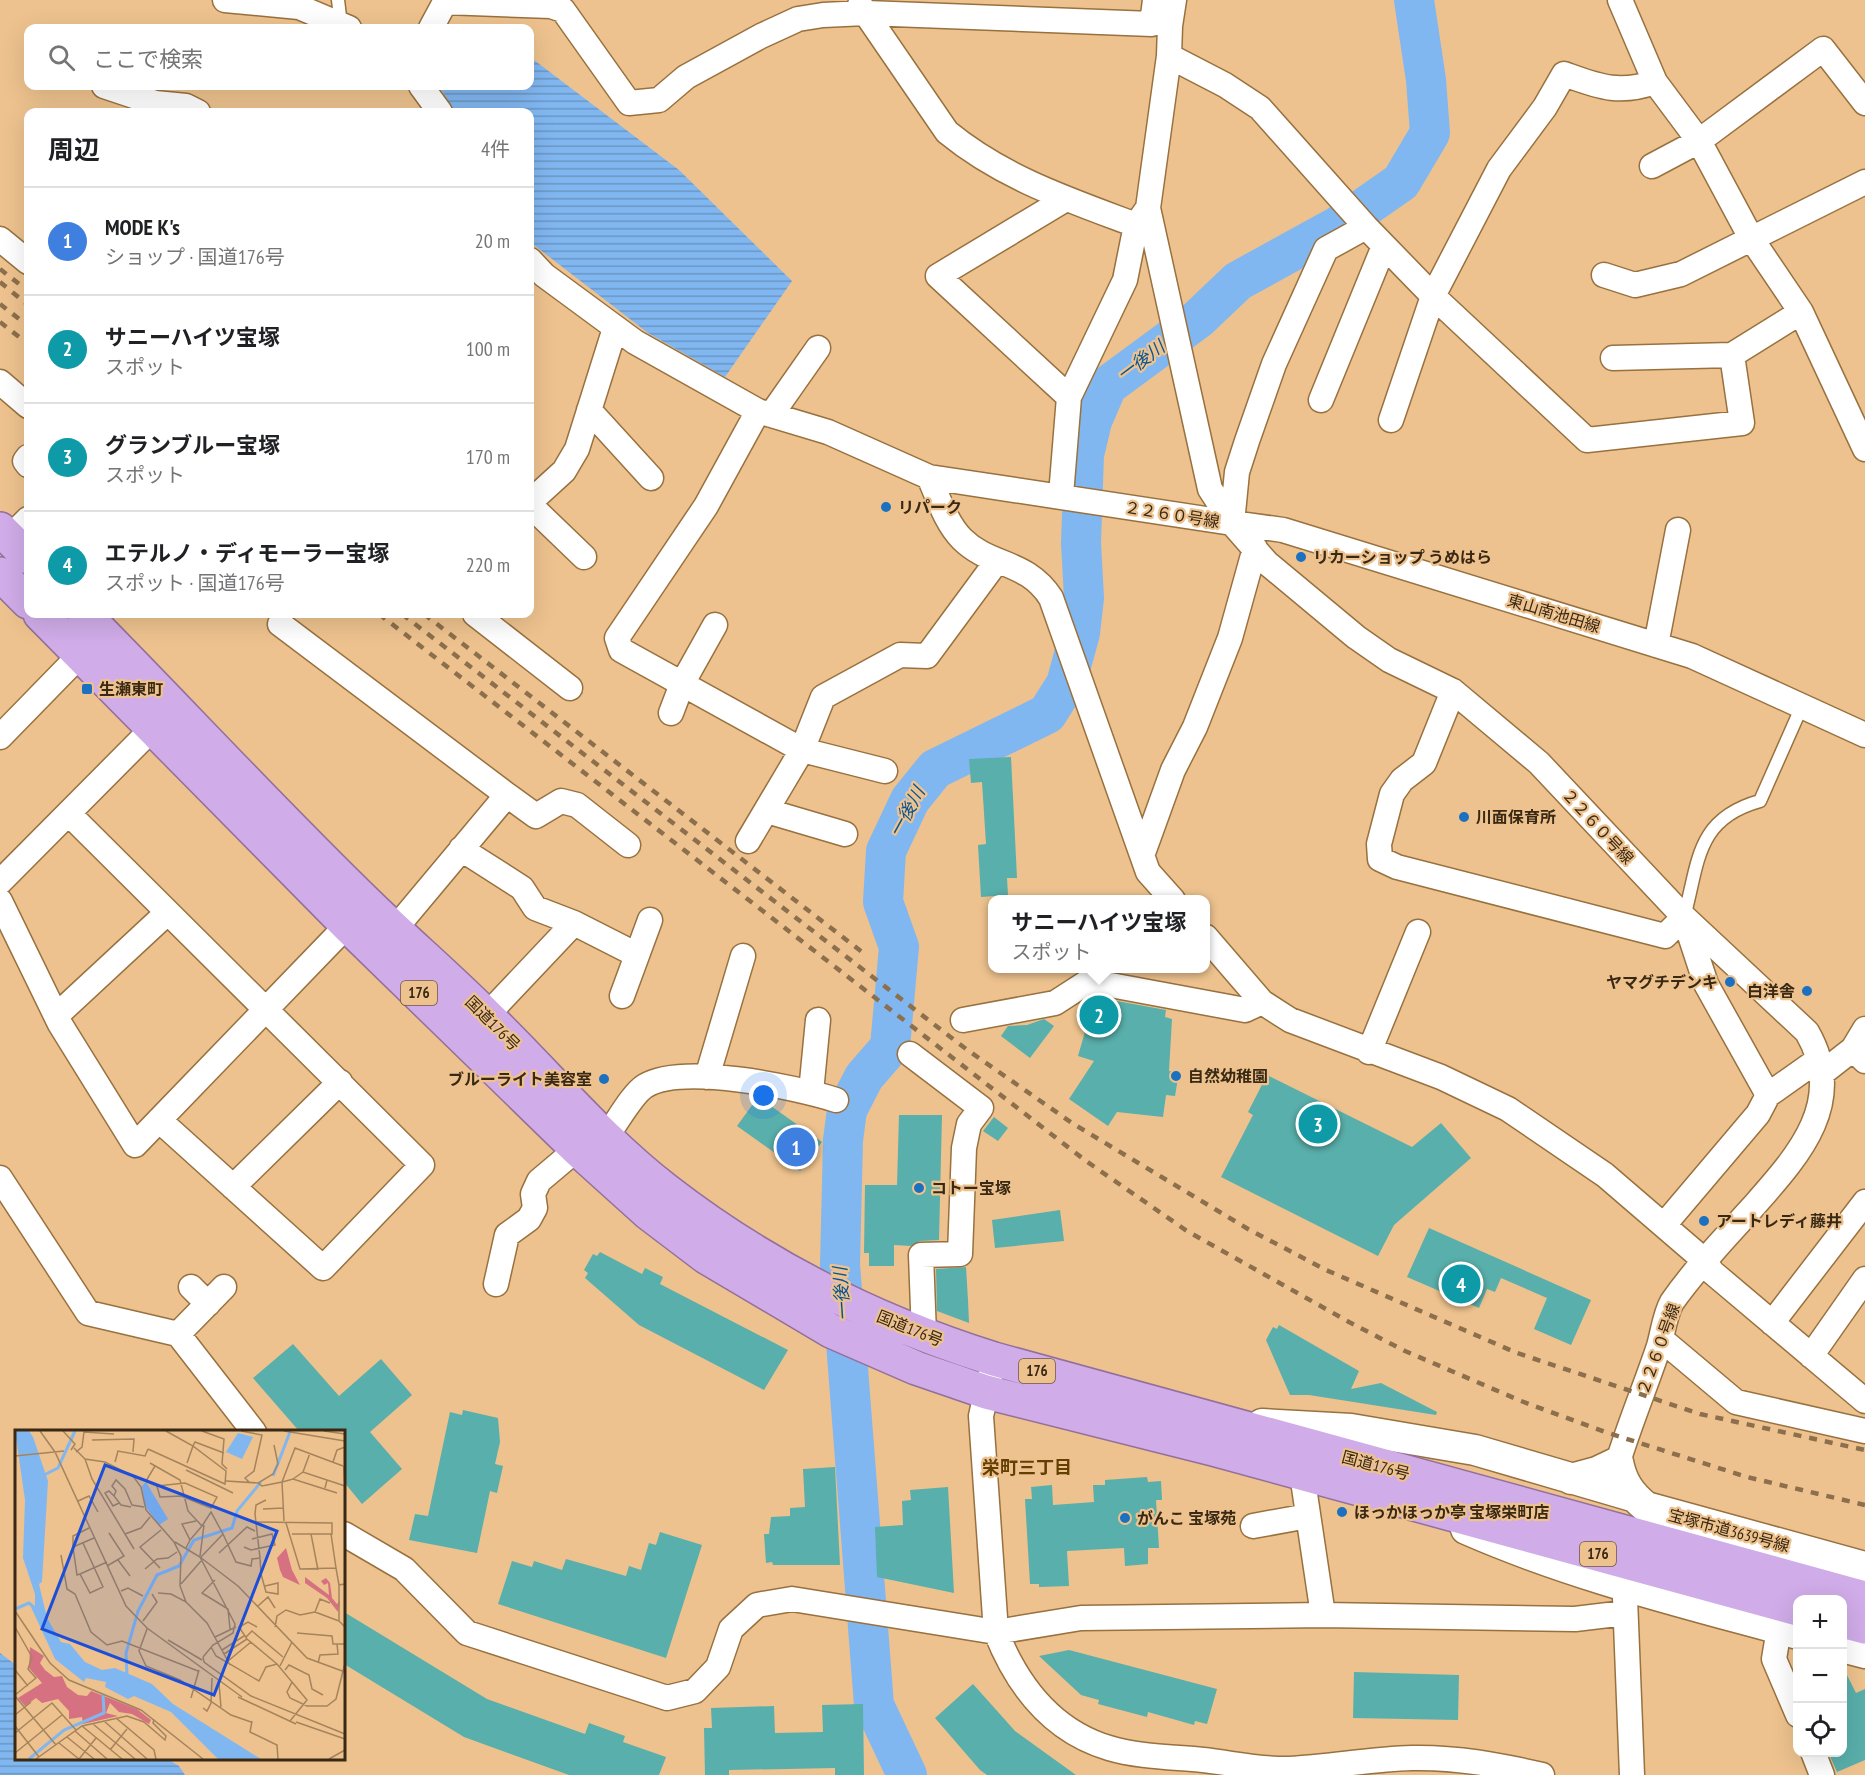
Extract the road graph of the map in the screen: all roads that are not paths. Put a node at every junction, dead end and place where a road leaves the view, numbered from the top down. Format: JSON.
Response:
{"nodes":[{"id":1,"x":225,"y":0,"type":"edge"},
{"id":2,"x":339,"y":0,"type":"edge"},
{"id":3,"x":1155,"y":0,"type":"edge"},
{"id":4,"x":1174,"y":0,"type":"edge"},
{"id":5,"x":1620,"y":0,"type":"edge"},
{"id":6,"x":445,"y":1,"type":"edge"},
{"id":7,"x":570,"y":5,"type":"edge"},
{"id":8,"x":861,"y":6,"type":"edge"},
{"id":9,"x":338,"y":24,"type":"edge"},
{"id":10,"x":344,"y":24,"type":"edge"},
{"id":11,"x":433,"y":24,"type":"edge"},
{"id":12,"x":1161,"y":25,"type":"junction"},
{"id":13,"x":1169,"y":56,"type":"junction"},
{"id":14,"x":1654,"y":82,"type":"junction"},
{"id":15,"x":113,"y":90,"type":"edge"},
{"id":16,"x":424,"y":90,"type":"edge"},
{"id":17,"x":1865,"y":102,"type":"edge"},
{"id":18,"x":154,"y":108,"type":"edge"},
{"id":19,"x":190,"y":108,"type":"edge"},
{"id":20,"x":437,"y":108,"type":"edge"},
{"id":21,"x":1699,"y":141,"type":"junction"},
{"id":22,"x":1652,"y":166,"type":"dead end"},
{"id":23,"x":1865,"y":182,"type":"edge"},
{"id":24,"x":1066,"y":199,"type":"junction"},
{"id":25,"x":1142,"y":217,"type":"junction"},
{"id":26,"x":1359,"y":220,"type":"junction"},
{"id":27,"x":1751,"y":238,"type":"junction"},
{"id":28,"x":0,"y":239,"type":"edge"},
{"id":29,"x":1384,"y":246,"type":"junction"},
{"id":30,"x":24,"y":259,"type":"edge"},
{"id":31,"x":534,"y":264,"type":"edge"},
{"id":32,"x":1604,"y":274,"type":"dead end"},
{"id":33,"x":1433,"y":296,"type":"junction"},
{"id":34,"x":1801,"y":312,"type":"junction"},
{"id":35,"x":615,"y":328,"type":"junction"},
{"id":36,"x":818,"y":348,"type":"dead end"},
{"id":37,"x":1732,"y":355,"type":"junction"},
{"id":38,"x":1613,"y":358,"type":"dead end"},
{"id":39,"x":0,"y":382,"type":"edge"},
{"id":40,"x":1069,"y":398,"type":"junction"},
{"id":41,"x":1321,"y":400,"type":"dead end"},
{"id":42,"x":24,"y":403,"type":"edge"},
{"id":43,"x":589,"y":410,"type":"junction"},
{"id":44,"x":764,"y":413,"type":"junction"},
{"id":45,"x":1391,"y":420,"type":"dead end"},
{"id":46,"x":1865,"y":449,"type":"edge"},
{"id":47,"x":928,"y":477,"type":"junction"},
{"id":48,"x":651,"y":478,"type":"dead end"},
{"id":49,"x":1074,"y":498,"type":"junction"},
{"id":50,"x":534,"y":500,"type":"edge"},
{"id":51,"x":534,"y":508,"type":"edge"},
{"id":52,"x":1232,"y":523,"type":"junction"},
{"id":53,"x":1678,"y":530,"type":"dead end"},
{"id":54,"x":1255,"y":548,"type":"junction"},
{"id":55,"x":584,"y":557,"type":"dead end"},
{"id":56,"x":997,"y":561,"type":"junction"},
{"id":57,"x":0,"y":574,"type":"edge"},
{"id":58,"x":24,"y":598,"type":"edge"},
{"id":59,"x":44,"y":618,"type":"edge"},
{"id":60,"x":88,"y":618,"type":"edge"},
{"id":61,"x":480,"y":618,"type":"edge"},
{"id":62,"x":280,"y":624,"type":"dead end"},
{"id":63,"x":715,"y":625,"type":"dead end"},
{"id":64,"x":1656,"y":645,"type":"junction"},
{"id":65,"x":81,"y":654,"type":"junction"},
{"id":66,"x":682,"y":684,"type":"junction"},
{"id":67,"x":570,"y":688,"type":"dead end"},
{"id":68,"x":1453,"y":691,"type":"junction"},
{"id":69,"x":1802,"y":706,"type":"junction"},
{"id":70,"x":671,"y":713,"type":"dead end"},
{"id":71,"x":152,"y":729,"type":"junction"},
{"id":72,"x":1865,"y":735,"type":"edge"},
{"id":73,"x":0,"y":736,"type":"edge"},
{"id":74,"x":802,"y":750,"type":"junction"},
{"id":75,"x":885,"y":771,"type":"dead end"},
{"id":76,"x":507,"y":795,"type":"junction"},
{"id":77,"x":767,"y":811,"type":"junction"},
{"id":78,"x":69,"y":814,"type":"junction"},
{"id":79,"x":845,"y":834,"type":"dead end"},
{"id":80,"x":748,"y":841,"type":"dead end"},
{"id":81,"x":628,"y":845,"type":"dead end"},
{"id":82,"x":461,"y":849,"type":"junction"},
{"id":83,"x":1143,"y":853,"type":"junction"},
{"id":84,"x":0,"y":882,"type":"edge"},
{"id":85,"x":1169,"y":895,"type":"edge"},
{"id":86,"x":0,"y":901,"type":"edge"},
{"id":87,"x":167,"y":913,"type":"junction"},
{"id":88,"x":357,"y":914,"type":"junction"},
{"id":89,"x":1684,"y":917,"type":"junction"},
{"id":90,"x":650,"y":920,"type":"dead end"},
{"id":91,"x":574,"y":922,"type":"junction"},
{"id":92,"x":1418,"y":932,"type":"dead end"},
{"id":93,"x":386,"y":940,"type":"junction"},
{"id":94,"x":1210,"y":942,"type":"edge"},
{"id":95,"x":637,"y":955,"type":"junction"},
{"id":96,"x":743,"y":956,"type":"dead end"},
{"id":97,"x":622,"y":996,"type":"dead end"},
{"id":98,"x":1262,"y":1002,"type":"junction"},
{"id":99,"x":265,"y":1008,"type":"junction"},
{"id":100,"x":487,"y":1015,"type":"junction"},
{"id":101,"x":56,"y":1016,"type":"junction"},
{"id":102,"x":818,"y":1020,"type":"dead end"},
{"id":103,"x":963,"y":1020,"type":"dead end"},
{"id":104,"x":1861,"y":1046,"type":"edge"},
{"id":105,"x":1369,"y":1052,"type":"junction"},
{"id":106,"x":910,"y":1054,"type":"dead end"},
{"id":107,"x":1820,"y":1067,"type":"junction"},
{"id":108,"x":707,"y":1077,"type":"junction"},
{"id":109,"x":340,"y":1082,"type":"junction"},
{"id":110,"x":811,"y":1092,"type":"junction"},
{"id":111,"x":1768,"y":1095,"type":"junction"},
{"id":112,"x":836,"y":1100,"type":"dead end"},
{"id":113,"x":159,"y":1120,"type":"junction"},
{"id":114,"x":591,"y":1143,"type":"junction"},
{"id":115,"x":0,"y":1178,"type":"edge"},
{"id":116,"x":233,"y":1187,"type":"junction"},
{"id":117,"x":1865,"y":1202,"type":"edge"},
{"id":118,"x":1664,"y":1225,"type":"junction"},
{"id":119,"x":1705,"y":1261,"type":"junction"},
{"id":120,"x":1865,"y":1279,"type":"edge"},
{"id":121,"x":496,"y":1284,"type":"dead end"},
{"id":122,"x":191,"y":1287,"type":"dead end"},
{"id":123,"x":1772,"y":1323,"type":"junction"},
{"id":124,"x":178,"y":1334,"type":"junction"},
{"id":125,"x":924,"y":1335,"type":"junction"},
{"id":126,"x":1661,"y":1338,"type":"junction"},
{"id":127,"x":1811,"y":1356,"type":"junction"},
{"id":128,"x":994,"y":1359,"type":"junction"},
{"id":129,"x":986,"y":1392,"type":"junction"},
{"id":130,"x":1865,"y":1401,"type":"edge"},
{"id":131,"x":1217,"y":1422,"type":"junction"},
{"id":132,"x":253,"y":1430,"type":"edge"},
{"id":133,"x":1865,"y":1431,"type":"edge"},
{"id":134,"x":1618,"y":1462,"type":"junction"},
{"id":135,"x":1302,"y":1474,"type":"junction"},
{"id":136,"x":1571,"y":1479,"type":"junction"},
{"id":137,"x":1632,"y":1496,"type":"junction"},
{"id":138,"x":1399,"y":1500,"type":"junction"},
{"id":139,"x":1308,"y":1516,"type":"junction"},
{"id":140,"x":1253,"y":1526,"type":"dead end"},
{"id":141,"x":345,"y":1535,"type":"edge"},
{"id":142,"x":1865,"y":1567,"type":"edge"},
{"id":143,"x":1865,"y":1598,"type":"edge"},
{"id":144,"x":1625,"y":1600,"type":"junction"},
{"id":145,"x":1323,"y":1615,"type":"junction"},
{"id":146,"x":1847,"y":1622,"type":"edge"},
{"id":147,"x":1791,"y":1624,"type":"edge"},
{"id":148,"x":1865,"y":1627,"type":"edge"},
{"id":149,"x":996,"y":1632,"type":"junction"},
{"id":150,"x":1847,"y":1649,"type":"edge"},
{"id":151,"x":1865,"y":1654,"type":"edge"},
{"id":152,"x":1793,"y":1705,"type":"edge"},
{"id":153,"x":1815,"y":1757,"type":"edge"},
{"id":154,"x":1346,"y":1769,"type":"edge"},
{"id":155,"x":1542,"y":1775,"type":"edge"},
{"id":156,"x":1632,"y":1775,"type":"edge"},
{"id":157,"x":1822,"y":1775,"type":"edge"}],
"edges":[{"from":1,"to":9,"type":"street"},
{"from":2,"to":10,"type":"lane"},
{"from":3,"to":12,"type":"street"},
{"from":4,"to":12,"type":"street"},
{"from":5,"to":14,"type":"street"},
{"from":6,"to":7,"type":"street"},
{"from":6,"to":11,"type":"street"},
{"from":7,"to":8,"type":"street"},
{"from":8,"to":12,"type":"street"},
{"from":8,"to":24,"type":"street"},
{"from":12,"to":13,"type":"street"},
{"from":13,"to":25,"type":"street"},
{"from":13,"to":26,"type":"street"},
{"from":14,"to":21,"type":"street"},
{"from":14,"to":33,"type":"street"},
{"from":15,"to":18,"type":"street"},
{"from":16,"to":20,"type":"street"},
{"from":17,"to":21,"type":"street"},
{"from":18,"to":19,"type":"street"},
{"from":21,"to":22,"type":"street"},
{"from":21,"to":27,"type":"street"},
{"from":23,"to":27,"type":"street"},
{"from":24,"to":25,"type":"street"},
{"from":24,"to":40,"type":"street"},
{"from":25,"to":40,"type":"street"},
{"from":25,"to":52,"type":"street"},
{"from":26,"to":29,"type":"street"},
{"from":26,"to":52,"type":"street"},
{"from":27,"to":32,"type":"street"},
{"from":27,"to":34,"type":"street"},
{"from":28,"to":30,"type":"street"},
{"from":29,"to":33,"type":"street"},
{"from":29,"to":41,"type":"street"},
{"from":31,"to":35,"type":"street","name":"２２６０号線"},
{"from":33,"to":37,"type":"street"},
{"from":33,"to":45,"type":"street"},
{"from":34,"to":37,"type":"street"},
{"from":34,"to":46,"type":"street"},
{"from":35,"to":43,"type":"street"},
{"from":35,"to":44,"type":"street","name":"２２６０号線"},
{"from":36,"to":44,"type":"street"},
{"from":37,"to":38,"type":"street"},
{"from":39,"to":42,"type":"street"},
{"from":40,"to":49,"type":"street"},
{"from":43,"to":48,"type":"street"},
{"from":43,"to":50,"type":"street"},
{"from":44,"to":47,"type":"street","name":"２２６０号線"},
{"from":44,"to":66,"type":"street"},
{"from":47,"to":49,"type":"street","name":"２２６０号線"},
{"from":47,"to":56,"type":"street"},
{"from":49,"to":52,"type":"street","name":"２２６０号線"},
{"from":51,"to":55,"type":"street"},
{"from":52,"to":54,"type":"street","name":"２２６０号線"},
{"from":52,"to":64,"type":"street","name":"東山南池田線"},
{"from":53,"to":64,"type":"street"},
{"from":54,"to":68,"type":"street","name":"２２６０号線"},
{"from":54,"to":83,"type":"street"},
{"from":56,"to":74,"type":"street"},
{"from":56,"to":83,"type":"street"},
{"from":57,"to":58,"type":"highway"},
{"from":59,"to":65,"type":"highway","name":"国道176号","number":"176"},
{"from":60,"to":88,"type":"highway","name":"国道176号","number":"176"},
{"from":61,"to":67,"type":"street"},
{"from":62,"to":76,"type":"street"},
{"from":63,"to":66,"type":"street"},
{"from":64,"to":69,"type":"street","name":"東山南池田線"},
{"from":65,"to":71,"type":"highway","name":"国道176号","number":"176"},
{"from":65,"to":73,"type":"street"},
{"from":66,"to":70,"type":"street"},
{"from":66,"to":74,"type":"street"},
{"from":68,"to":89,"type":"street","name":"２２６０号線"},
{"from":68,"to":89,"type":"street"},
{"from":69,"to":72,"type":"street","name":"東山南池田線"},
{"from":69,"to":89,"type":"lane"},
{"from":71,"to":78,"type":"street"},
{"from":71,"to":88,"type":"highway","name":"国道176号","number":"176"},
{"from":74,"to":75,"type":"street"},
{"from":74,"to":77,"type":"street"},
{"from":76,"to":81,"type":"street"},
{"from":76,"to":82,"type":"street"},
{"from":77,"to":79,"type":"street"},
{"from":77,"to":80,"type":"street"},
{"from":78,"to":84,"type":"street"},
{"from":78,"to":87,"type":"street"},
{"from":82,"to":91,"type":"street"},
{"from":82,"to":93,"type":"street"},
{"from":83,"to":85,"type":"street"},
{"from":86,"to":101,"type":"street"},
{"from":87,"to":99,"type":"street"},
{"from":87,"to":101,"type":"street"},
{"from":88,"to":93,"type":"highway","name":"国道176号","number":"176"},
{"from":88,"to":99,"type":"street"},
{"from":89,"to":107,"type":"street","name":"２２６０号線"},
{"from":89,"to":111,"type":"street"},
{"from":90,"to":95,"type":"street"},
{"from":91,"to":95,"type":"street"},
{"from":91,"to":100,"type":"street"},
{"from":92,"to":105,"type":"street"},
{"from":93,"to":100,"type":"highway","name":"国道176号","number":"176"},
{"from":93,"to":114,"type":"highway","name":"国道176号","number":"176"},
{"from":94,"to":98,"type":"street"},
{"from":95,"to":97,"type":"street"},
{"from":96,"to":108,"type":"street"},
{"from":98,"to":103,"type":"street"},
{"from":98,"to":105,"type":"street"},
{"from":99,"to":109,"type":"street"},
{"from":99,"to":113,"type":"street"},
{"from":100,"to":114,"type":"highway","name":"国道176号","number":"176"},
{"from":101,"to":113,"type":"street"},
{"from":102,"to":110,"type":"street"},
{"from":104,"to":107,"type":"street"},
{"from":105,"to":118,"type":"street"},
{"from":106,"to":125,"type":"street"},
{"from":107,"to":111,"type":"street"},
{"from":107,"to":119,"type":"street","name":"２２６０号線"},
{"from":108,"to":110,"type":"street"},
{"from":108,"to":114,"type":"street"},
{"from":109,"to":116,"type":"street"},
{"from":109,"to":116,"type":"street"},
{"from":110,"to":112,"type":"street"},
{"from":111,"to":118,"type":"street"},
{"from":113,"to":116,"type":"street"},
{"from":114,"to":121,"type":"street"},
{"from":114,"to":125,"type":"highway","name":"国道176号","number":"176"},
{"from":114,"to":129,"type":"highway","name":"国道176号","number":"176"},
{"from":115,"to":124,"type":"street"},
{"from":117,"to":123,"type":"street"},
{"from":118,"to":119,"type":"street"},
{"from":119,"to":123,"type":"street"},
{"from":119,"to":126,"type":"street","name":"２２６０号線"},
{"from":120,"to":127,"type":"street"},
{"from":122,"to":124,"type":"street"},
{"from":123,"to":127,"type":"street"},
{"from":124,"to":132,"type":"street"},
{"from":125,"to":128,"type":"highway","name":"国道176号","number":"176"},
{"from":126,"to":133,"type":"street"},
{"from":126,"to":134,"type":"street","name":"２２６０号線"},
{"from":127,"to":130,"type":"street"},
{"from":128,"to":129,"type":"street"},
{"from":128,"to":131,"type":"highway","name":"国道176号","number":"176"},
{"from":129,"to":135,"type":"highway","name":"国道176号","number":"176"},
{"from":129,"to":149,"type":"street"},
{"from":131,"to":136,"type":"street","name":"宝塚市道3639号線"},
{"from":131,"to":143,"type":"highway","name":"国道176号","number":"176"},
{"from":134,"to":136,"type":"street"},
{"from":134,"to":137,"type":"street"},
{"from":135,"to":138,"type":"highway","name":"国道176号","number":"176"},
{"from":135,"to":139,"type":"street"},
{"from":136,"to":137,"type":"street","name":"宝塚市道3639号線"},
{"from":137,"to":142,"type":"street","name":"宝塚市道3639号線"},
{"from":138,"to":144,"type":"street"},
{"from":138,"to":147,"type":"highway","name":"国道176号","number":"176"},
{"from":139,"to":140,"type":"street"},
{"from":139,"to":145,"type":"street"},
{"from":141,"to":149,"type":"street"},
{"from":144,"to":145,"type":"street"},
{"from":144,"to":147,"type":"street"},
{"from":144,"to":156,"type":"street"},
{"from":145,"to":149,"type":"street"},
{"from":146,"to":148,"type":"highway"},
{"from":147,"to":152,"type":"street"},
{"from":149,"to":154,"type":"street"},
{"from":150,"to":151,"type":"street"},
{"from":153,"to":157,"type":"street"},
{"from":154,"to":155,"type":"street"}]}
